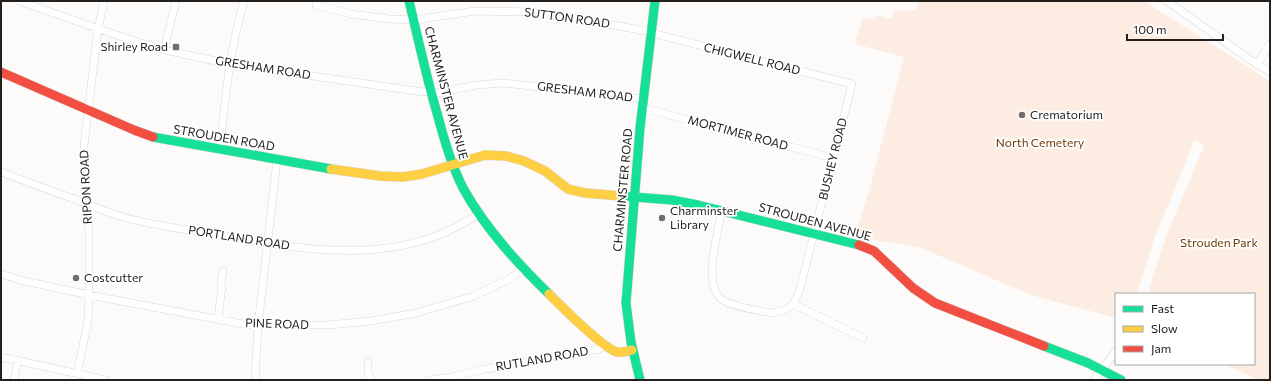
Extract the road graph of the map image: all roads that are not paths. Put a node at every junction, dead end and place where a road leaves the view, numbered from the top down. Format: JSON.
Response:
{"nodes":[{"id":1,"x":19,"y":1,"type":"edge"},
{"id":2,"x":104,"y":1,"type":"edge"},
{"id":3,"x":176,"y":1,"type":"edge"},
{"id":4,"x":244,"y":1,"type":"edge"},
{"id":5,"x":409,"y":1,"type":"edge"},
{"id":6,"x":655,"y":1,"type":"edge"},
{"id":7,"x":1167,"y":1,"type":"edge"},
{"id":8,"x":316,"y":5,"type":"dead end"},
{"id":9,"x":414,"y":20,"type":"junction"},
{"id":10,"x":98,"y":29,"type":"junction"},
{"id":11,"x":651,"y":32,"type":"junction"},
{"id":12,"x":1270,"y":44,"type":"edge"},
{"id":13,"x":164,"y":50,"type":"junction"},
{"id":14,"x":230,"y":64,"type":"junction"},
{"id":15,"x":1257,"y":65,"type":"junction"},
{"id":16,"x":1,"y":72,"type":"edge"},
{"id":17,"x":1270,"y":72,"type":"edge"},
{"id":18,"x":852,"y":84,"type":"joint"},
{"id":19,"x":432,"y":92,"type":"junction"},
{"id":20,"x":643,"y":104,"type":"junction"},
{"id":21,"x":88,"y":110,"type":"junction"},
{"id":22,"x":220,"y":149,"type":"junction"},
{"id":23,"x":834,"y":158,"type":"junction"},
{"id":24,"x":277,"y":160,"type":"junction"},
{"id":25,"x":454,"y":165,"type":"junction"},
{"id":26,"x":1,"y":172,"type":"edge"},
{"id":27,"x":635,"y":196,"type":"junction"},
{"id":28,"x":85,"y":203,"type":"junction"},
{"id":29,"x":722,"y":210,"type":"junction"},
{"id":30,"x":479,"y":214,"type":"junction"},
{"id":31,"x":815,"y":233,"type":"junction"},
{"id":32,"x":268,"y":243,"type":"junction"},
{"id":33,"x":524,"y":270,"type":"junction"},
{"id":34,"x":222,"y":271,"type":"dead end"},
{"id":35,"x":1,"y":274,"type":"edge"},
{"id":36,"x":90,"y":294,"type":"junction"},
{"id":37,"x":793,"y":304,"type":"junction"},
{"id":38,"x":218,"y":319,"type":"junction"},
{"id":39,"x":258,"y":326,"type":"junction"},
{"id":40,"x":863,"y":338,"type":"dead end"},
{"id":41,"x":606,"y":346,"type":"junction"},
{"id":42,"x":632,"y":350,"type":"junction"},
{"id":43,"x":1115,"y":352,"type":"edge"},
{"id":44,"x":1,"y":357,"type":"edge"},
{"id":45,"x":18,"y":360,"type":"junction"},
{"id":46,"x":368,"y":362,"type":"dead end"},
{"id":47,"x":1102,"y":371,"type":"junction"},
{"id":48,"x":77,"y":374,"type":"junction"},
{"id":49,"x":14,"y":380,"type":"edge"},
{"id":50,"x":106,"y":380,"type":"edge"},
{"id":51,"x":255,"y":380,"type":"edge"},
{"id":52,"x":371,"y":380,"type":"edge"},
{"id":53,"x":430,"y":380,"type":"edge"},
{"id":54,"x":640,"y":380,"type":"edge"},
{"id":55,"x":1094,"y":380,"type":"edge"},
{"id":56,"x":1121,"y":380,"type":"edge"}],
"edges":[{"from":1,"to":10,"type":"street","name":"GRESHAM ROAD"},
{"from":2,"to":10,"type":"street","name":"RIPON ROAD"},
{"from":3,"to":13,"type":"street"},
{"from":4,"to":14,"type":"street"},
{"from":5,"to":9,"type":"street","name":"CHARMINSTER AVENUE"},
{"from":6,"to":11,"type":"street","name":"CHARMINSTER ROAD"},
{"from":7,"to":15,"type":"street"},
{"from":8,"to":9,"type":"street","name":"SUTTON ROAD"},
{"from":9,"to":11,"type":"street","name":"SUTTON ROAD"},
{"from":9,"to":19,"type":"street","name":"CHARMINSTER AVENUE"},
{"from":10,"to":13,"type":"street","name":"GRESHAM ROAD"},
{"from":10,"to":21,"type":"street","name":"RIPON ROAD"},
{"from":11,"to":18,"type":"street","name":"CHIGWELL ROAD"},
{"from":11,"to":20,"type":"street","name":"CHARMINSTER ROAD"},
{"from":12,"to":15,"type":"street"},
{"from":13,"to":14,"type":"street","name":"GRESHAM ROAD"},
{"from":14,"to":19,"type":"street","name":"GRESHAM ROAD"},
{"from":14,"to":22,"type":"street"},
{"from":15,"to":17,"type":"street"},
{"from":16,"to":21,"type":"street","name":"STROUDEN ROAD"},
{"from":18,"to":23,"type":"street","name":"BUSHEY ROAD"},
{"from":19,"to":20,"type":"street","name":"GRESHAM ROAD"},
{"from":19,"to":25,"type":"street","name":"CHARMINSTER AVENUE"},
{"from":20,"to":23,"type":"street","name":"MORTIMER ROAD"},
{"from":20,"to":27,"type":"street","name":"CHARMINSTER ROAD"},
{"from":21,"to":22,"type":"street","name":"STROUDEN ROAD"},
{"from":21,"to":28,"type":"street","name":"RIPON ROAD"},
{"from":22,"to":24,"type":"street","name":"STROUDEN ROAD"},
{"from":23,"to":31,"type":"street","name":"BUSHEY ROAD"},
{"from":24,"to":25,"type":"street","name":"STROUDEN ROAD"},
{"from":24,"to":32,"type":"street"},
{"from":25,"to":27,"type":"street","name":"STROUDEN AVENUE"},
{"from":25,"to":30,"type":"street","name":"CHARMINSTER AVENUE"},
{"from":26,"to":28,"type":"street","name":"PORTLAND ROAD"},
{"from":27,"to":29,"type":"street","name":"STROUDEN AVENUE"},
{"from":27,"to":42,"type":"street","name":"CHARMINSTER ROAD"},
{"from":28,"to":32,"type":"street","name":"PORTLAND ROAD"},
{"from":28,"to":36,"type":"street","name":"RIPON ROAD"},
{"from":29,"to":31,"type":"street","name":"STROUDEN AVENUE"},
{"from":29,"to":37,"type":"street"},
{"from":30,"to":32,"type":"street","name":"PORTLAND ROAD"},
{"from":30,"to":33,"type":"street","name":"CHARMINSTER AVENUE"},
{"from":31,"to":37,"type":"street","name":"BUSHEY ROAD"},
{"from":31,"to":47,"type":"street","name":"STROUDEN AVENUE"},
{"from":32,"to":39,"type":"street"},
{"from":33,"to":39,"type":"street","name":"PINE ROAD"},
{"from":33,"to":41,"type":"street","name":"CHARMINSTER AVENUE"},
{"from":34,"to":38,"type":"street"},
{"from":35,"to":36,"type":"street","name":"PINE ROAD"},
{"from":36,"to":38,"type":"street","name":"PINE ROAD"},
{"from":36,"to":48,"type":"street","name":"RIPON ROAD"},
{"from":37,"to":40,"type":"street"},
{"from":38,"to":39,"type":"street","name":"PINE ROAD"},
{"from":39,"to":51,"type":"street"},
{"from":41,"to":42,"type":"street","name":"CHARMINSTER AVENUE"},
{"from":41,"to":53,"type":"street","name":"RUTLAND ROAD"},
{"from":42,"to":54,"type":"street","name":"CHARMINSTER ROAD"},
{"from":43,"to":47,"type":"street"},
{"from":44,"to":45,"type":"street"},
{"from":45,"to":48,"type":"street"},
{"from":45,"to":49,"type":"street"},
{"from":46,"to":52,"type":"street"},
{"from":47,"to":55,"type":"street"},
{"from":47,"to":56,"type":"street","name":"STROUDEN AVENUE"},
{"from":48,"to":50,"type":"street"}]}
